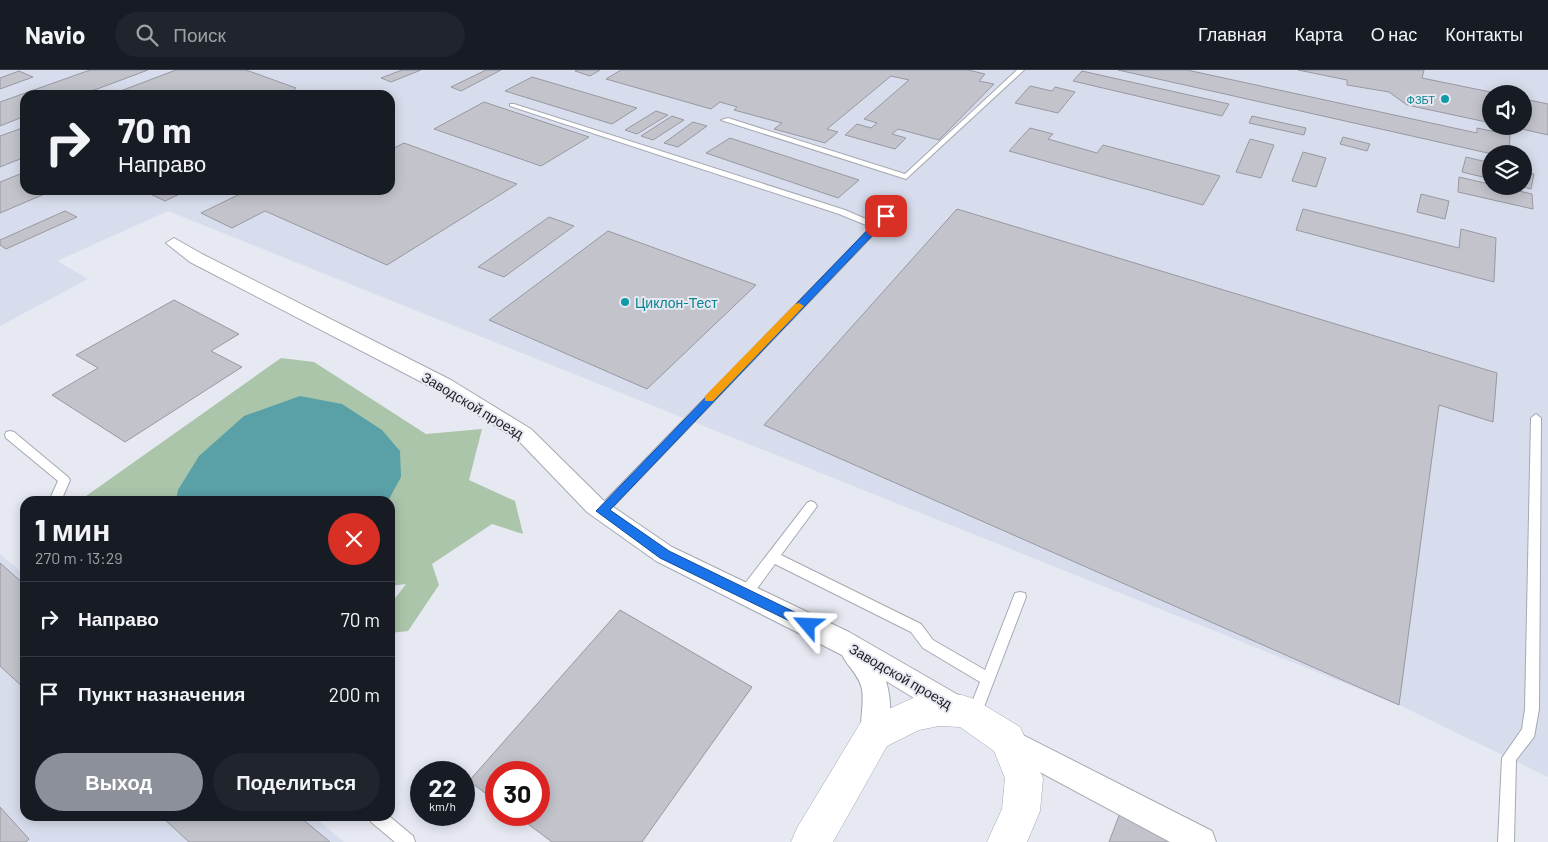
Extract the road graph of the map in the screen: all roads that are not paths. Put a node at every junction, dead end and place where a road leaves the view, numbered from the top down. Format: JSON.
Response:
{"nodes":[{"id":1,"x":1021,"y":70,"type":"edge"},
{"id":2,"x":512,"y":105,"type":"dead end"},
{"id":3,"x":725,"y":120,"type":"dead end"},
{"id":4,"x":897,"y":206,"type":"dead end"},
{"id":5,"x":876,"y":226,"type":"junction"},
{"id":6,"x":174,"y":243,"type":"dead end"},
{"id":7,"x":1536,"y":418,"type":"dead end"},
{"id":8,"x":10,"y":435,"type":"dead end"},
{"id":9,"x":57,"y":496,"type":"edge"},
{"id":10,"x":811,"y":506,"type":"dead end"},
{"id":11,"x":602,"y":511,"type":"junction"},
{"id":12,"x":773,"y":557,"type":"junction"},
{"id":13,"x":745,"y":594,"type":"junction"},
{"id":14,"x":1020,"y":597,"type":"dead end"},
{"id":15,"x":840,"y":640,"type":"junction"},
{"id":16,"x":988,"y":679,"type":"junction"},
{"id":17,"x":968,"y":714,"type":"junction"},
{"id":18,"x":874,"y":734,"type":"junction"},
{"id":19,"x":1007,"y":740,"type":"junction"},
{"id":20,"x":383,"y":821,"type":"edge"},
{"id":21,"x":407,"y":842,"type":"edge"},
{"id":22,"x":810,"y":842,"type":"edge"},
{"id":23,"x":1006,"y":842,"type":"edge"},
{"id":24,"x":1201,"y":842,"type":"edge"},
{"id":25,"x":1506,"y":842,"type":"edge"}],
"edges":[{"from":1,"to":3,"type":"lane"},
{"from":2,"to":5,"type":"lane"},
{"from":4,"to":5,"type":"lane"},
{"from":5,"to":11,"type":"lane"},
{"from":6,"to":11,"type":"street","name":"Заводской проезд"},
{"from":7,"to":25,"type":"lane"},
{"from":8,"to":9,"type":"lane"},
{"from":10,"to":12,"type":"lane"},
{"from":11,"to":13,"type":"street","name":"Заводской проезд"},
{"from":12,"to":13,"type":"lane"},
{"from":12,"to":16,"type":"lane"},
{"from":13,"to":15,"type":"street","name":"Заводской проезд"},
{"from":14,"to":16,"type":"lane"},
{"from":15,"to":17,"type":"street","name":"Заводской проезд"},
{"from":15,"to":18,"type":"street"},
{"from":16,"to":17,"type":"lane"},
{"from":17,"to":18,"type":"street"},
{"from":17,"to":19,"type":"street"},
{"from":18,"to":22,"type":"street"},
{"from":19,"to":23,"type":"street"},
{"from":19,"to":24,"type":"street"},
{"from":20,"to":21,"type":"lane"}]}
